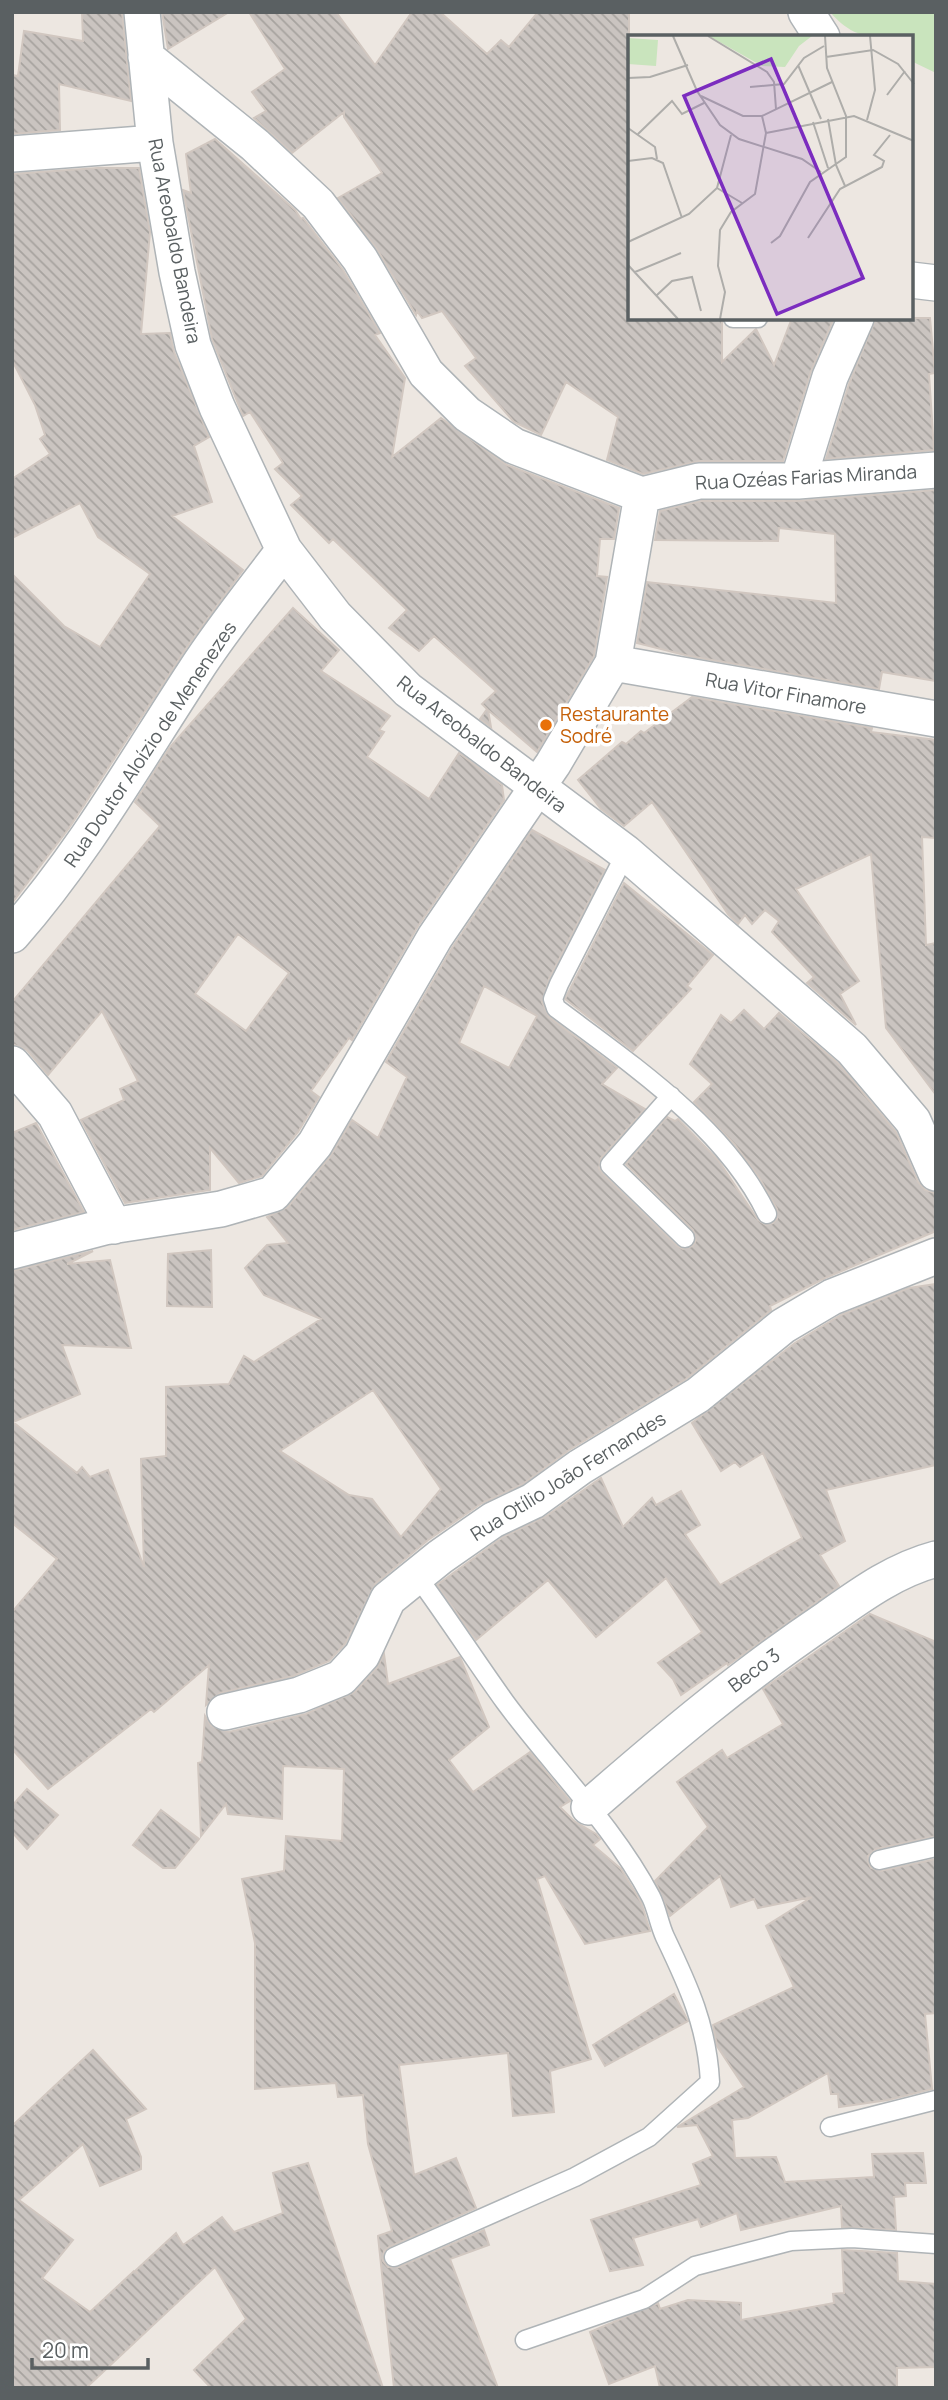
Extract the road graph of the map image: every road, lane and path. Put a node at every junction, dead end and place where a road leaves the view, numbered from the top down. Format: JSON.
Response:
{"nodes":[{"id":1,"x":142,"y":12,"type":"edge"},
{"id":2,"x":806,"y":12,"type":"edge"},
{"id":3,"x":821,"y":35,"type":"edge"},
{"id":4,"x":146,"y":57,"type":"junction"},
{"id":5,"x":155,"y":143,"type":"junction"},
{"id":6,"x":12,"y":154,"type":"edge"},
{"id":7,"x":913,"y":280,"type":"edge"},
{"id":8,"x":936,"y":283,"type":"edge"},
{"id":9,"x":855,"y":320,"type":"edge"},
{"id":10,"x":936,"y":470,"type":"edge"},
{"id":11,"x":798,"y":481,"type":"junction"},
{"id":12,"x":642,"y":495,"type":"junction"},
{"id":13,"x":284,"y":550,"type":"junction"},
{"id":14,"x":625,"y":665,"type":"junction"},
{"id":15,"x":936,"y":719,"type":"edge"},
{"id":16,"x":537,"y":789,"type":"junction"},
{"id":17,"x":626,"y":853,"type":"junction"},
{"id":18,"x":12,"y":934,"type":"edge"},
{"id":19,"x":12,"y":1064,"type":"edge"},
{"id":20,"x":671,"y":1096,"type":"junction"},
{"id":21,"x":936,"y":1173,"type":"edge"},
{"id":22,"x":767,"y":1214,"type":"dead end"},
{"id":23,"x":114,"y":1226,"type":"junction"},
{"id":24,"x":685,"y":1238,"type":"dead end"},
{"id":25,"x":12,"y":1251,"type":"edge"},
{"id":26,"x":936,"y":1256,"type":"edge"},
{"id":27,"x":936,"y":1559,"type":"edge"},
{"id":28,"x":417,"y":1576,"type":"junction"},
{"id":29,"x":225,"y":1712,"type":"dead end"},
{"id":30,"x":589,"y":1807,"type":"junction"},
{"id":31,"x":936,"y":1847,"type":"edge"},
{"id":32,"x":879,"y":1860,"type":"dead end"},
{"id":33,"x":936,"y":2100,"type":"edge"},
{"id":34,"x":830,"y":2127,"type":"dead end"},
{"id":35,"x":936,"y":2244,"type":"edge"},
{"id":36,"x":394,"y":2257,"type":"dead end"},
{"id":37,"x":525,"y":2340,"type":"dead end"}],
"edges":[{"from":1,"to":4,"type":"street","name":"Rua Areobaldo Bandeira"},
{"from":2,"to":3,"type":"street"},
{"from":4,"to":5,"type":"street","name":"Rua Areobaldo Bandeira"},
{"from":4,"to":12,"type":"street"},
{"from":5,"to":6,"type":"street"},
{"from":5,"to":13,"type":"street","name":"Rua Areobaldo Bandeira"},
{"from":7,"to":8,"type":"street"},
{"from":9,"to":11,"type":"street"},
{"from":10,"to":11,"type":"street","name":"Rua Ozéas Farias Miranda"},
{"from":11,"to":12,"type":"street","name":"Rua Ozéas Farias Miranda"},
{"from":12,"to":14,"type":"street"},
{"from":13,"to":16,"type":"street","name":"Rua Areobaldo Bandeira"},
{"from":13,"to":18,"type":"street","name":"Rua Doutor Aloízio de Menenezes"},
{"from":14,"to":15,"type":"street","name":"Rua Vitor Finamore"},
{"from":14,"to":16,"type":"street"},
{"from":16,"to":17,"type":"street","name":"Rua Areobaldo Bandeira"},
{"from":16,"to":23,"type":"street"},
{"from":17,"to":20,"type":"lane"},
{"from":17,"to":21,"type":"street","name":"Rua Areobaldo Bandeira"},
{"from":19,"to":23,"type":"street"},
{"from":20,"to":22,"type":"lane"},
{"from":20,"to":24,"type":"lane"},
{"from":23,"to":25,"type":"street"},
{"from":26,"to":28,"type":"street","name":"Rua Otílio João Fernandes"},
{"from":27,"to":30,"type":"street","name":"Beco 3"},
{"from":28,"to":29,"type":"street","name":"Rua Otílio João Fernandes"},
{"from":28,"to":30,"type":"lane"},
{"from":30,"to":36,"type":"lane"},
{"from":31,"to":32,"type":"lane"},
{"from":33,"to":34,"type":"lane"},
{"from":35,"to":37,"type":"lane"}]}
